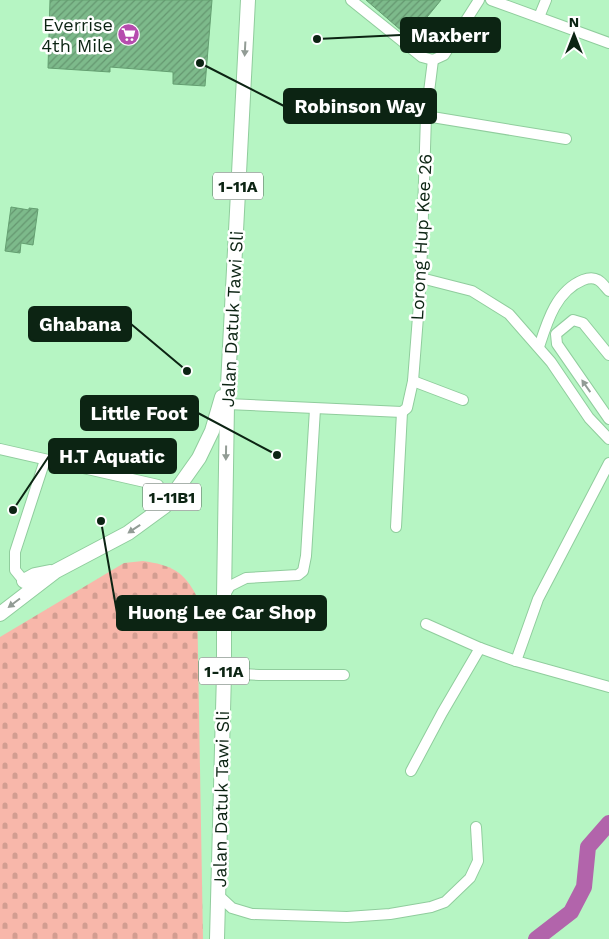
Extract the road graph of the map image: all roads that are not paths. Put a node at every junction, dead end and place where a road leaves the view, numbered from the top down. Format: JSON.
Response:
{"nodes":[{"id":1,"x":248,"y":0,"type":"edge"},
{"id":2,"x":351,"y":0,"type":"edge"},
{"id":3,"x":479,"y":0,"type":"edge"},
{"id":4,"x":491,"y":0,"type":"edge"},
{"id":5,"x":546,"y":0,"type":"edge"},
{"id":6,"x":539,"y":17,"type":"junction"},
{"id":7,"x":609,"y":42,"type":"edge"},
{"id":8,"x":433,"y":60,"type":"junction"},
{"id":9,"x":426,"y":116,"type":"junction"},
{"id":10,"x":566,"y":139,"type":"dead end"},
{"id":11,"x":421,"y":278,"type":"junction"},
{"id":12,"x":609,"y":291,"type":"edge"},
{"id":13,"x":539,"y":347,"type":"junction"},
{"id":14,"x":563,"y":353,"type":"junction"},
{"id":15,"x":609,"y":355,"type":"edge"},
{"id":16,"x":552,"y":362,"type":"junction"},
{"id":17,"x":228,"y":372,"type":"junction"},
{"id":18,"x":413,"y":381,"type":"junction"},
{"id":19,"x":462,"y":400,"type":"dead end"},
{"id":20,"x":227,"y":404,"type":"junction"},
{"id":21,"x":315,"y":408,"type":"junction"},
{"id":22,"x":402,"y":412,"type":"junction"},
{"id":23,"x":609,"y":419,"type":"edge"},
{"id":24,"x":609,"y":439,"type":"edge"},
{"id":25,"x":0,"y":449,"type":"edge"},
{"id":26,"x":45,"y":460,"type":"junction"},
{"id":27,"x":609,"y":463,"type":"edge"},
{"id":28,"x":158,"y":485,"type":"dead end"},
{"id":29,"x":396,"y":527,"type":"dead end"},
{"id":30,"x":56,"y":570,"type":"junction"},
{"id":31,"x":24,"y":581,"type":"joint"},
{"id":32,"x":224,"y":596,"type":"junction"},
{"id":33,"x":0,"y":614,"type":"edge"},
{"id":34,"x":426,"y":624,"type":"dead end"},
{"id":35,"x":480,"y":648,"type":"junction"},
{"id":36,"x":516,"y":661,"type":"junction"},
{"id":37,"x":224,"y":673,"type":"junction"},
{"id":38,"x":344,"y":675,"type":"dead end"},
{"id":39,"x":609,"y":687,"type":"edge"},
{"id":40,"x":411,"y":771,"type":"dead end"},
{"id":41,"x":476,"y":827,"type":"dead end"},
{"id":42,"x":218,"y":895,"type":"junction"},
{"id":43,"x":217,"y":939,"type":"edge"}],
"edges":[{"from":1,"to":17,"type":"highway","name":"Jalan Datuk Tawi Sli","number":"1-11A","one_way":true},
{"from":2,"to":8,"type":"street"},
{"from":3,"to":8,"type":"street"},
{"from":4,"to":6,"type":"street"},
{"from":5,"to":6,"type":"street"},
{"from":6,"to":7,"type":"street"},
{"from":8,"to":9,"type":"street","name":"Lorong Hup Kee 26"},
{"from":9,"to":10,"type":"street"},
{"from":9,"to":11,"type":"street","name":"Lorong Hup Kee 26"},
{"from":11,"to":13,"type":"street"},
{"from":11,"to":18,"type":"street","name":"Lorong Hup Kee 26"},
{"from":12,"to":13,"type":"street"},
{"from":13,"to":16,"type":"street"},
{"from":14,"to":15,"type":"street"},
{"from":14,"to":16,"type":"street"},
{"from":23,"to":14,"type":"street","one_way":true},
{"from":16,"to":24,"type":"street"},
{"from":17,"to":20,"type":"highway","name":"Jalan Datuk Tawi Sli","number":"1-11A"},
{"from":17,"to":30,"type":"highway","number":"1-11B1","one_way":true},
{"from":18,"to":19,"type":"street"},
{"from":18,"to":22,"type":"street","name":"Lorong Hup Kee 26"},
{"from":20,"to":21,"type":"street"},
{"from":20,"to":32,"type":"highway","name":"Jalan Datuk Tawi Sli","number":"1-11A","one_way":true},
{"from":21,"to":22,"type":"street"},
{"from":21,"to":32,"type":"street"},
{"from":22,"to":29,"type":"street","name":"Lorong Hup Kee 26"},
{"from":25,"to":26,"type":"street"},
{"from":26,"to":28,"type":"street"},
{"from":26,"to":31,"type":"street"},
{"from":27,"to":36,"type":"street"},
{"from":30,"to":31,"type":"highway"},
{"from":30,"to":33,"type":"highway","number":"1-11B1","one_way":true},
{"from":32,"to":37,"type":"highway","name":"Jalan Datuk Tawi Sli","number":"1-11A"},
{"from":34,"to":35,"type":"street"},
{"from":35,"to":36,"type":"street"},
{"from":35,"to":40,"type":"street"},
{"from":36,"to":39,"type":"street"},
{"from":37,"to":38,"type":"street"},
{"from":37,"to":42,"type":"highway","name":"Jalan Datuk Tawi Sli","number":"1-11A"},
{"from":41,"to":42,"type":"street"},
{"from":42,"to":43,"type":"highway","name":"Jalan Datuk Tawi Sli","number":"1-11A"}]}
